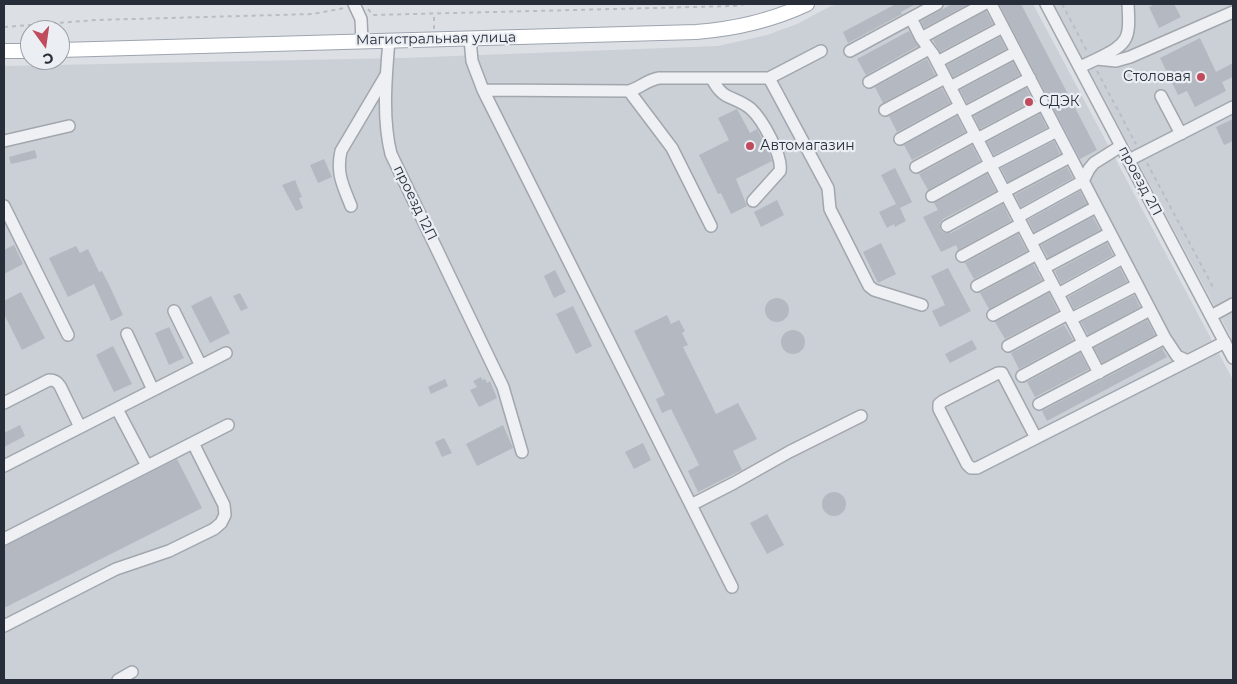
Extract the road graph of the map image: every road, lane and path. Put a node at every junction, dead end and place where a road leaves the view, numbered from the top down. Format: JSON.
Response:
{"nodes":[{"id":1,"x":338,"y":4,"type":"edge"},
{"id":2,"x":357,"y":4,"type":"edge"},
{"id":3,"x":747,"y":4,"type":"edge"},
{"id":4,"x":806,"y":4,"type":"edge"},
{"id":5,"x":937,"y":4,"type":"edge"},
{"id":6,"x":984,"y":4,"type":"edge"},
{"id":7,"x":991,"y":4,"type":"edge"},
{"id":8,"x":1046,"y":4,"type":"edge"},
{"id":9,"x":1128,"y":4,"type":"edge"},
{"id":10,"x":341,"y":8,"type":"junction"},
{"id":11,"x":1233,"y":12,"type":"edge"},
{"id":12,"x":911,"y":18,"type":"junction"},
{"id":13,"x":4,"y":27,"type":"edge"},
{"id":14,"x":1003,"y":27,"type":"junction"},
{"id":15,"x":470,"y":38,"type":"junction"},
{"id":16,"x":921,"y":38,"type":"junction"},
{"id":17,"x":389,"y":40,"type":"junction"},
{"id":18,"x":362,"y":41,"type":"junction"},
{"id":19,"x":929,"y":49,"type":"junction"},
{"id":20,"x":20,"y":50,"type":"edge"},
{"id":21,"x":70,"y":50,"type":"edge"},
{"id":22,"x":4,"y":51,"type":"edge"},
{"id":23,"x":821,"y":51,"type":"dead end"},
{"id":24,"x":850,"y":51,"type":"dead end"},
{"id":25,"x":1016,"y":52,"type":"junction"},
{"id":26,"x":1097,"y":59,"type":"junction"},
{"id":27,"x":937,"y":62,"type":"junction"},
{"id":28,"x":1080,"y":67,"type":"junction"},
{"id":29,"x":386,"y":76,"type":"junction"},
{"id":30,"x":769,"y":78,"type":"junction"},
{"id":31,"x":1030,"y":78,"type":"junction"},
{"id":32,"x":712,"y":79,"type":"junction"},
{"id":33,"x":869,"y":82,"type":"dead end"},
{"id":34,"x":948,"y":82,"type":"junction"},
{"id":35,"x":484,"y":90,"type":"junction"},
{"id":36,"x":629,"y":91,"type":"junction"},
{"id":37,"x":1161,"y":96,"type":"dead end"},
{"id":38,"x":1043,"y":104,"type":"junction"},
{"id":39,"x":1233,"y":107,"type":"edge"},
{"id":40,"x":885,"y":110,"type":"dead end"},
{"id":41,"x":962,"y":110,"type":"junction"},
{"id":42,"x":68,"y":126,"type":"dead end"},
{"id":43,"x":1057,"y":131,"type":"junction"},
{"id":44,"x":1181,"y":134,"type":"junction"},
{"id":45,"x":976,"y":137,"type":"junction"},
{"id":46,"x":900,"y":139,"type":"dead end"},
{"id":47,"x":4,"y":141,"type":"edge"},
{"id":48,"x":1121,"y":146,"type":"junction"},
{"id":49,"x":1070,"y":157,"type":"junction"},
{"id":50,"x":1129,"y":160,"type":"junction"},
{"id":51,"x":991,"y":165,"type":"junction"},
{"id":52,"x":916,"y":167,"type":"dead end"},
{"id":53,"x":1083,"y":181,"type":"junction"},
{"id":54,"x":1005,"y":193,"type":"junction"},
{"id":55,"x":932,"y":196,"type":"dead end"},
{"id":56,"x":753,"y":201,"type":"dead end"},
{"id":57,"x":4,"y":206,"type":"edge"},
{"id":58,"x":351,"y":206,"type":"dead end"},
{"id":59,"x":1096,"y":207,"type":"junction"},
{"id":60,"x":7,"y":219,"type":"edge"},
{"id":61,"x":1020,"y":221,"type":"junction"},
{"id":62,"x":710,"y":226,"type":"dead end"},
{"id":63,"x":947,"y":226,"type":"dead end"},
{"id":64,"x":1110,"y":233,"type":"junction"},
{"id":65,"x":1031,"y":242,"type":"junction"},
{"id":66,"x":1037,"y":254,"type":"junction"},
{"id":67,"x":962,"y":256,"type":"dead end"},
{"id":68,"x":1123,"y":258,"type":"junction"},
{"id":69,"x":1044,"y":268,"type":"junction"},
{"id":70,"x":1137,"y":285,"type":"junction"},
{"id":71,"x":977,"y":286,"type":"dead end"},
{"id":72,"x":1055,"y":288,"type":"junction"},
{"id":73,"x":1233,"y":304,"type":"edge"},
{"id":74,"x":922,"y":305,"type":"dead end"},
{"id":75,"x":1150,"y":310,"type":"junction"},
{"id":76,"x":174,"y":311,"type":"dead end"},
{"id":77,"x":993,"y":316,"type":"dead end"},
{"id":78,"x":1211,"y":316,"type":"junction"},
{"id":79,"x":1069,"y":317,"type":"junction"},
{"id":80,"x":127,"y":334,"type":"dead end"},
{"id":81,"x":68,"y":335,"type":"dead end"},
{"id":82,"x":1164,"y":338,"type":"junction"},
{"id":83,"x":1225,"y":342,"type":"junction"},
{"id":84,"x":1084,"y":344,"type":"junction"},
{"id":85,"x":1008,"y":346,"type":"dead end"},
{"id":86,"x":226,"y":353,"type":"dead end"},
{"id":87,"x":1232,"y":355,"type":"edge"},
{"id":88,"x":1188,"y":361,"type":"junction"},
{"id":89,"x":201,"y":366,"type":"junction"},
{"id":90,"x":1099,"y":373,"type":"junction"},
{"id":91,"x":1022,"y":376,"type":"dead end"},
{"id":92,"x":153,"y":390,"type":"junction"},
{"id":93,"x":4,"y":403,"type":"edge"},
{"id":94,"x":1039,"y":404,"type":"dead end"},
{"id":95,"x":117,"y":408,"type":"junction"},
{"id":96,"x":861,"y":416,"type":"dead end"},
{"id":97,"x":228,"y":425,"type":"dead end"},
{"id":98,"x":80,"y":427,"type":"junction"},
{"id":99,"x":1036,"y":438,"type":"junction"},
{"id":100,"x":193,"y":443,"type":"junction"},
{"id":101,"x":522,"y":452,"type":"dead end"},
{"id":102,"x":4,"y":466,"type":"edge"},
{"id":103,"x":147,"y":466,"type":"junction"},
{"id":104,"x":691,"y":505,"type":"junction"},
{"id":105,"x":4,"y":539,"type":"edge"},
{"id":106,"x":732,"y":587,"type":"dead end"},
{"id":107,"x":4,"y":626,"type":"edge"},
{"id":108,"x":132,"y":672,"type":"dead end"},
{"id":109,"x":118,"y":680,"type":"edge"}],
"edges":[{"from":1,"to":10,"type":"path"},
{"from":2,"to":3,"type":"path"},
{"from":2,"to":10,"type":"path"},
{"from":2,"to":18,"type":"street"},
{"from":4,"to":15,"type":"main road","name":"Магистральная улица"},
{"from":5,"to":12,"type":"street"},
{"from":6,"to":16,"type":"street"},
{"from":7,"to":14,"type":"street"},
{"from":8,"to":28,"type":"street","name":"проезд 2П"},
{"from":9,"to":26,"type":"street"},
{"from":10,"to":13,"type":"path"},
{"from":11,"to":26,"type":"street"},
{"from":12,"to":16,"type":"street"},
{"from":12,"to":24,"type":"street"},
{"from":14,"to":25,"type":"street"},
{"from":14,"to":27,"type":"street"},
{"from":15,"to":17,"type":"main road","name":"Магистральная улица"},
{"from":15,"to":35,"type":"street"},
{"from":16,"to":19,"type":"street"},
{"from":17,"to":18,"type":"main road","name":"Магистральная улица"},
{"from":17,"to":29,"type":"street","name":"проезд 12П"},
{"from":18,"to":21,"type":"main road","name":"Магистральная улица"},
{"from":19,"to":27,"type":"street"},
{"from":19,"to":33,"type":"street"},
{"from":20,"to":22,"type":"main road"},
{"from":23,"to":30,"type":"street"},
{"from":25,"to":31,"type":"street"},
{"from":25,"to":34,"type":"street"},
{"from":26,"to":28,"type":"street"},
{"from":27,"to":34,"type":"street"},
{"from":28,"to":48,"type":"street","name":"проезд 2П"},
{"from":29,"to":58,"type":"street"},
{"from":29,"to":101,"type":"street","name":"проезд 12П"},
{"from":30,"to":32,"type":"street"},
{"from":30,"to":74,"type":"street"},
{"from":31,"to":38,"type":"street"},
{"from":31,"to":41,"type":"street"},
{"from":32,"to":36,"type":"street"},
{"from":32,"to":56,"type":"street"},
{"from":34,"to":40,"type":"street"},
{"from":34,"to":41,"type":"street"},
{"from":35,"to":36,"type":"street"},
{"from":35,"to":104,"type":"street"},
{"from":36,"to":62,"type":"street"},
{"from":37,"to":44,"type":"street"},
{"from":38,"to":43,"type":"street"},
{"from":38,"to":45,"type":"street"},
{"from":39,"to":44,"type":"street"},
{"from":41,"to":45,"type":"street"},
{"from":41,"to":46,"type":"street"},
{"from":42,"to":47,"type":"street"},
{"from":43,"to":49,"type":"street"},
{"from":43,"to":51,"type":"street"},
{"from":44,"to":50,"type":"street"},
{"from":45,"to":51,"type":"street"},
{"from":45,"to":52,"type":"street"},
{"from":48,"to":50,"type":"street","name":"проезд 2П"},
{"from":48,"to":53,"type":"street"},
{"from":49,"to":53,"type":"street"},
{"from":49,"to":54,"type":"street"},
{"from":50,"to":78,"type":"street","name":"проезд 2П"},
{"from":51,"to":54,"type":"street"},
{"from":51,"to":55,"type":"street"},
{"from":53,"to":59,"type":"street"},
{"from":53,"to":61,"type":"street"},
{"from":54,"to":61,"type":"street"},
{"from":54,"to":63,"type":"street"},
{"from":57,"to":60,"type":"street"},
{"from":59,"to":64,"type":"street"},
{"from":59,"to":65,"type":"street"},
{"from":60,"to":81,"type":"street"},
{"from":61,"to":65,"type":"street"},
{"from":61,"to":67,"type":"street"},
{"from":64,"to":68,"type":"street"},
{"from":64,"to":69,"type":"street"},
{"from":65,"to":66,"type":"street"},
{"from":66,"to":69,"type":"street"},
{"from":66,"to":71,"type":"street"},
{"from":68,"to":70,"type":"street"},
{"from":68,"to":72,"type":"street"},
{"from":69,"to":72,"type":"street"},
{"from":70,"to":75,"type":"street"},
{"from":70,"to":79,"type":"street"},
{"from":72,"to":77,"type":"street"},
{"from":72,"to":79,"type":"street"},
{"from":73,"to":78,"type":"street"},
{"from":75,"to":82,"type":"street"},
{"from":75,"to":84,"type":"street"},
{"from":76,"to":89,"type":"street"},
{"from":78,"to":83,"type":"street","name":"проезд 2П"},
{"from":79,"to":84,"type":"street"},
{"from":79,"to":85,"type":"street"},
{"from":80,"to":92,"type":"street"},
{"from":82,"to":88,"type":"street"},
{"from":82,"to":90,"type":"street"},
{"from":83,"to":87,"type":"street","name":"проезд 2П"},
{"from":83,"to":88,"type":"street"},
{"from":84,"to":90,"type":"street"},
{"from":84,"to":91,"type":"street"},
{"from":86,"to":89,"type":"street"},
{"from":88,"to":99,"type":"street"},
{"from":89,"to":92,"type":"street"},
{"from":90,"to":94,"type":"street"},
{"from":92,"to":95,"type":"street"},
{"from":93,"to":98,"type":"street"},
{"from":95,"to":98,"type":"street"},
{"from":95,"to":103,"type":"street"},
{"from":96,"to":104,"type":"street"},
{"from":97,"to":100,"type":"street"},
{"from":98,"to":102,"type":"street"},
{"from":99,"to":99,"type":"street"},
{"from":100,"to":103,"type":"street"},
{"from":100,"to":107,"type":"street"},
{"from":103,"to":105,"type":"street"},
{"from":104,"to":106,"type":"street"},
{"from":108,"to":109,"type":"street"}]}
